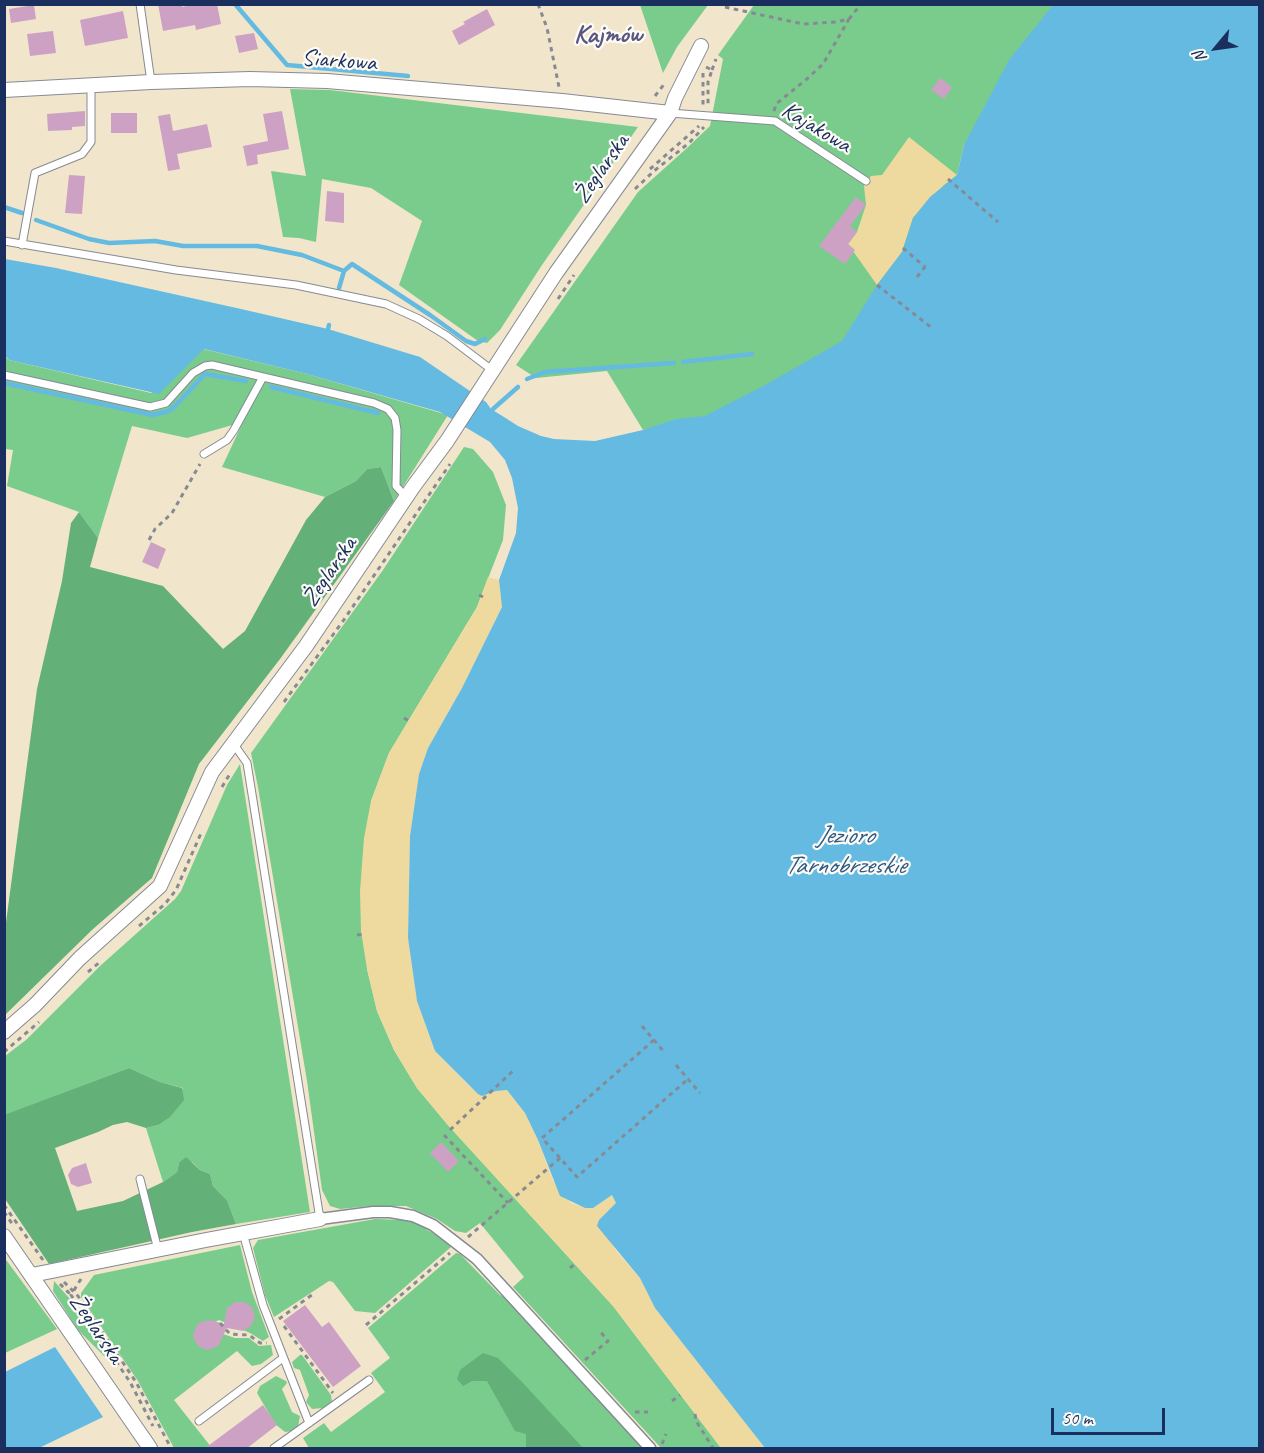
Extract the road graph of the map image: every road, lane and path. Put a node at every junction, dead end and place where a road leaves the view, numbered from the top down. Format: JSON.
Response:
{"nodes":[{"id":1,"x":140,"y":4,"type":"edge"},
{"id":2,"x":538,"y":4,"type":"edge"},
{"id":3,"x":861,"y":4,"type":"edge"},
{"id":4,"x":725,"y":7,"type":"dead end"},
{"id":5,"x":849,"y":19,"type":"junction"},
{"id":6,"x":701,"y":46,"type":"dead end"},
{"id":7,"x":716,"y":59,"type":"dead end"},
{"id":8,"x":699,"y":64,"type":"dead end"},
{"id":9,"x":696,"y":70,"type":"dead end"},
{"id":10,"x":711,"y":70,"type":"junction"},
{"id":11,"x":151,"y":82,"type":"junction"},
{"id":12,"x":91,"y":85,"type":"junction"},
{"id":13,"x":4,"y":90,"type":"edge"},
{"id":14,"x":562,"y":101,"type":"junction"},
{"id":15,"x":670,"y":113,"type":"junction"},
{"id":16,"x":771,"y":120,"type":"junction"},
{"id":17,"x":707,"y":122,"type":"dead end"},
{"id":18,"x":948,"y":179,"type":"dead end"},
{"id":19,"x":866,"y":182,"type":"dead end"},
{"id":20,"x":630,"y":195,"type":"dead end"},
{"id":21,"x":998,"y":222,"type":"dead end"},
{"id":22,"x":4,"y":241,"type":"edge"},
{"id":23,"x":22,"y":244,"type":"junction"},
{"id":24,"x":903,"y":248,"type":"dead end"},
{"id":25,"x":928,"y":262,"type":"dead end"},
{"id":26,"x":925,"y":267,"type":"junction"},
{"id":27,"x":578,"y":270,"type":"dead end"},
{"id":28,"x":917,"y":277,"type":"dead end"},
{"id":29,"x":877,"y":285,"type":"dead end"},
{"id":30,"x":556,"y":303,"type":"dead end"},
{"id":31,"x":932,"y":328,"type":"dead end"},
{"id":32,"x":492,"y":370,"type":"junction"},
{"id":33,"x":4,"y":375,"type":"edge"},
{"id":34,"x":263,"y":376,"type":"junction"},
{"id":35,"x":204,"y":454,"type":"joint"},
{"id":36,"x":407,"y":498,"type":"junction"},
{"id":37,"x":150,"y":540,"type":"dead end"},
{"id":38,"x":479,"y":595,"type":"dead end"},
{"id":39,"x":487,"y":598,"type":"dead end"},
{"id":40,"x":404,"y":718,"type":"dead end"},
{"id":41,"x":411,"y":722,"type":"dead end"},
{"id":42,"x":233,"y":743,"type":"junction"},
{"id":43,"x":364,"y":934,"type":"dead end"},
{"id":44,"x":357,"y":935,"type":"dead end"},
{"id":45,"x":642,"y":1026,"type":"dead end"},
{"id":46,"x":4,"y":1032,"type":"edge"},
{"id":47,"x":654,"y":1040,"type":"junction"},
{"id":48,"x":665,"y":1053,"type":"dead end"},
{"id":49,"x":676,"y":1065,"type":"dead end"},
{"id":50,"x":515,"y":1069,"type":"dead end"},
{"id":51,"x":688,"y":1079,"type":"junction"},
{"id":52,"x":700,"y":1093,"type":"dead end"},
{"id":53,"x":450,"y":1130,"type":"dead end"},
{"id":54,"x":444,"y":1135,"type":"dead end"},
{"id":55,"x":560,"y":1158,"type":"junction"},
{"id":56,"x":140,"y":1179,"type":"dead end"},
{"id":57,"x":508,"y":1203,"type":"junction"},
{"id":58,"x":4,"y":1205,"type":"edge"},
{"id":59,"x":320,"y":1219,"type":"junction"},
{"id":60,"x":243,"y":1233,"type":"junction"},
{"id":61,"x":4,"y":1236,"type":"edge"},
{"id":62,"x":459,"y":1245,"type":"junction"},
{"id":63,"x":158,"y":1250,"type":"junction"},
{"id":64,"x":576,"y":1263,"type":"dead end"},
{"id":65,"x":570,"y":1268,"type":"dead end"},
{"id":66,"x":54,"y":1271,"type":"junction"},
{"id":67,"x":32,"y":1275,"type":"junction"},
{"id":68,"x":84,"y":1275,"type":"dead end"},
{"id":69,"x":73,"y":1291,"type":"junction"},
{"id":70,"x":313,"y":1294,"type":"dead end"},
{"id":71,"x":279,"y":1319,"type":"junction"},
{"id":72,"x":220,"y":1323,"type":"dead end"},
{"id":73,"x":366,"y":1325,"type":"dead end"},
{"id":74,"x":271,"y":1326,"type":"junction"},
{"id":75,"x":599,"y":1330,"type":"dead end"},
{"id":76,"x":267,"y":1343,"type":"dead end"},
{"id":77,"x":283,"y":1358,"type":"junction"},
{"id":78,"x":577,"y":1366,"type":"junction"},
{"id":79,"x":369,"y":1380,"type":"dead end"},
{"id":80,"x":680,"y":1395,"type":"dead end"},
{"id":81,"x":340,"y":1401,"type":"junction"},
{"id":82,"x":672,"y":1401,"type":"dead end"},
{"id":83,"x":695,"y":1414,"type":"dead end"},
{"id":84,"x":199,"y":1421,"type":"dead end"},
{"id":85,"x":309,"y":1423,"type":"junction"},
{"id":86,"x":666,"y":1434,"type":"dead end"},
{"id":87,"x":150,"y":1449,"type":"edge"},
{"id":88,"x":165,"y":1449,"type":"edge"},
{"id":89,"x":171,"y":1449,"type":"edge"},
{"id":90,"x":274,"y":1449,"type":"edge"},
{"id":91,"x":650,"y":1449,"type":"edge"},
{"id":92,"x":661,"y":1449,"type":"edge"},
{"id":93,"x":713,"y":1449,"type":"edge"}],
"edges":[{"from":1,"to":11,"type":"lane"},
{"from":2,"to":14,"type":"path"},
{"from":3,"to":5,"type":"path"},
{"from":4,"to":5,"type":"path"},
{"from":5,"to":16,"type":"path"},
{"from":6,"to":15,"type":"street","name":"Żeglarska"},
{"from":7,"to":10,"type":"path"},
{"from":8,"to":10,"type":"path"},
{"from":9,"to":10,"type":"path"},
{"from":11,"to":12,"type":"street","name":"Siarkowa"},
{"from":11,"to":14,"type":"street","name":"Siarkowa"},
{"from":12,"to":13,"type":"street","name":"Siarkowa"},
{"from":12,"to":23,"type":"lane"},
{"from":14,"to":15,"type":"street","name":"Siarkowa"},
{"from":15,"to":16,"type":"lane","name":"Kajakowa"},
{"from":15,"to":32,"type":"street","name":"Żeglarska"},
{"from":16,"to":19,"type":"lane","name":"Kajakowa"},
{"from":17,"to":20,"type":"path"},
{"from":18,"to":21,"type":"path"},
{"from":22,"to":23,"type":"lane"},
{"from":23,"to":32,"type":"lane"},
{"from":24,"to":26,"type":"path"},
{"from":25,"to":26,"type":"path"},
{"from":26,"to":28,"type":"path"},
{"from":27,"to":30,"type":"path"},
{"from":29,"to":31,"type":"path"},
{"from":32,"to":36,"type":"street","name":"Żeglarska"},
{"from":33,"to":34,"type":"lane"},
{"from":34,"to":35,"type":"lane"},
{"from":34,"to":36,"type":"lane"},
{"from":35,"to":37,"type":"path"},
{"from":36,"to":42,"type":"street","name":"Żeglarska"},
{"from":38,"to":39,"type":"path"},
{"from":40,"to":41,"type":"path"},
{"from":42,"to":46,"type":"street","name":"Żeglarska"},
{"from":42,"to":59,"type":"lane"},
{"from":43,"to":44,"type":"path"},
{"from":45,"to":47,"type":"path"},
{"from":47,"to":48,"type":"path"},
{"from":47,"to":55,"type":"path"},
{"from":49,"to":51,"type":"path"},
{"from":50,"to":53,"type":"path"},
{"from":51,"to":52,"type":"path"},
{"from":51,"to":55,"type":"path"},
{"from":54,"to":57,"type":"path"},
{"from":55,"to":57,"type":"path"},
{"from":56,"to":63,"type":"lane"},
{"from":57,"to":62,"type":"path"},
{"from":58,"to":66,"type":"path"},
{"from":59,"to":60,"type":"street"},
{"from":59,"to":62,"type":"street"},
{"from":60,"to":63,"type":"street"},
{"from":60,"to":74,"type":"lane"},
{"from":61,"to":67,"type":"street","name":"Żeglarska"},
{"from":62,"to":73,"type":"path"},
{"from":62,"to":78,"type":"street"},
{"from":63,"to":66,"type":"street"},
{"from":64,"to":65,"type":"path"},
{"from":66,"to":67,"type":"street"},
{"from":66,"to":69,"type":"path"},
{"from":67,"to":87,"type":"street","name":"Żeglarska"},
{"from":68,"to":69,"type":"path"},
{"from":69,"to":88,"type":"path"},
{"from":69,"to":89,"type":"path"},
{"from":70,"to":71,"type":"path"},
{"from":71,"to":74,"type":"path"},
{"from":71,"to":81,"type":"path"},
{"from":72,"to":76,"type":"path"},
{"from":74,"to":77,"type":"lane"},
{"from":75,"to":78,"type":"path"},
{"from":77,"to":84,"type":"lane"},
{"from":77,"to":85,"type":"lane"},
{"from":78,"to":91,"type":"street"},
{"from":79,"to":81,"type":"lane"},
{"from":80,"to":82,"type":"path"},
{"from":81,"to":85,"type":"lane"},
{"from":83,"to":93,"type":"path"},
{"from":85,"to":90,"type":"lane"},
{"from":86,"to":92,"type":"path"}]}
